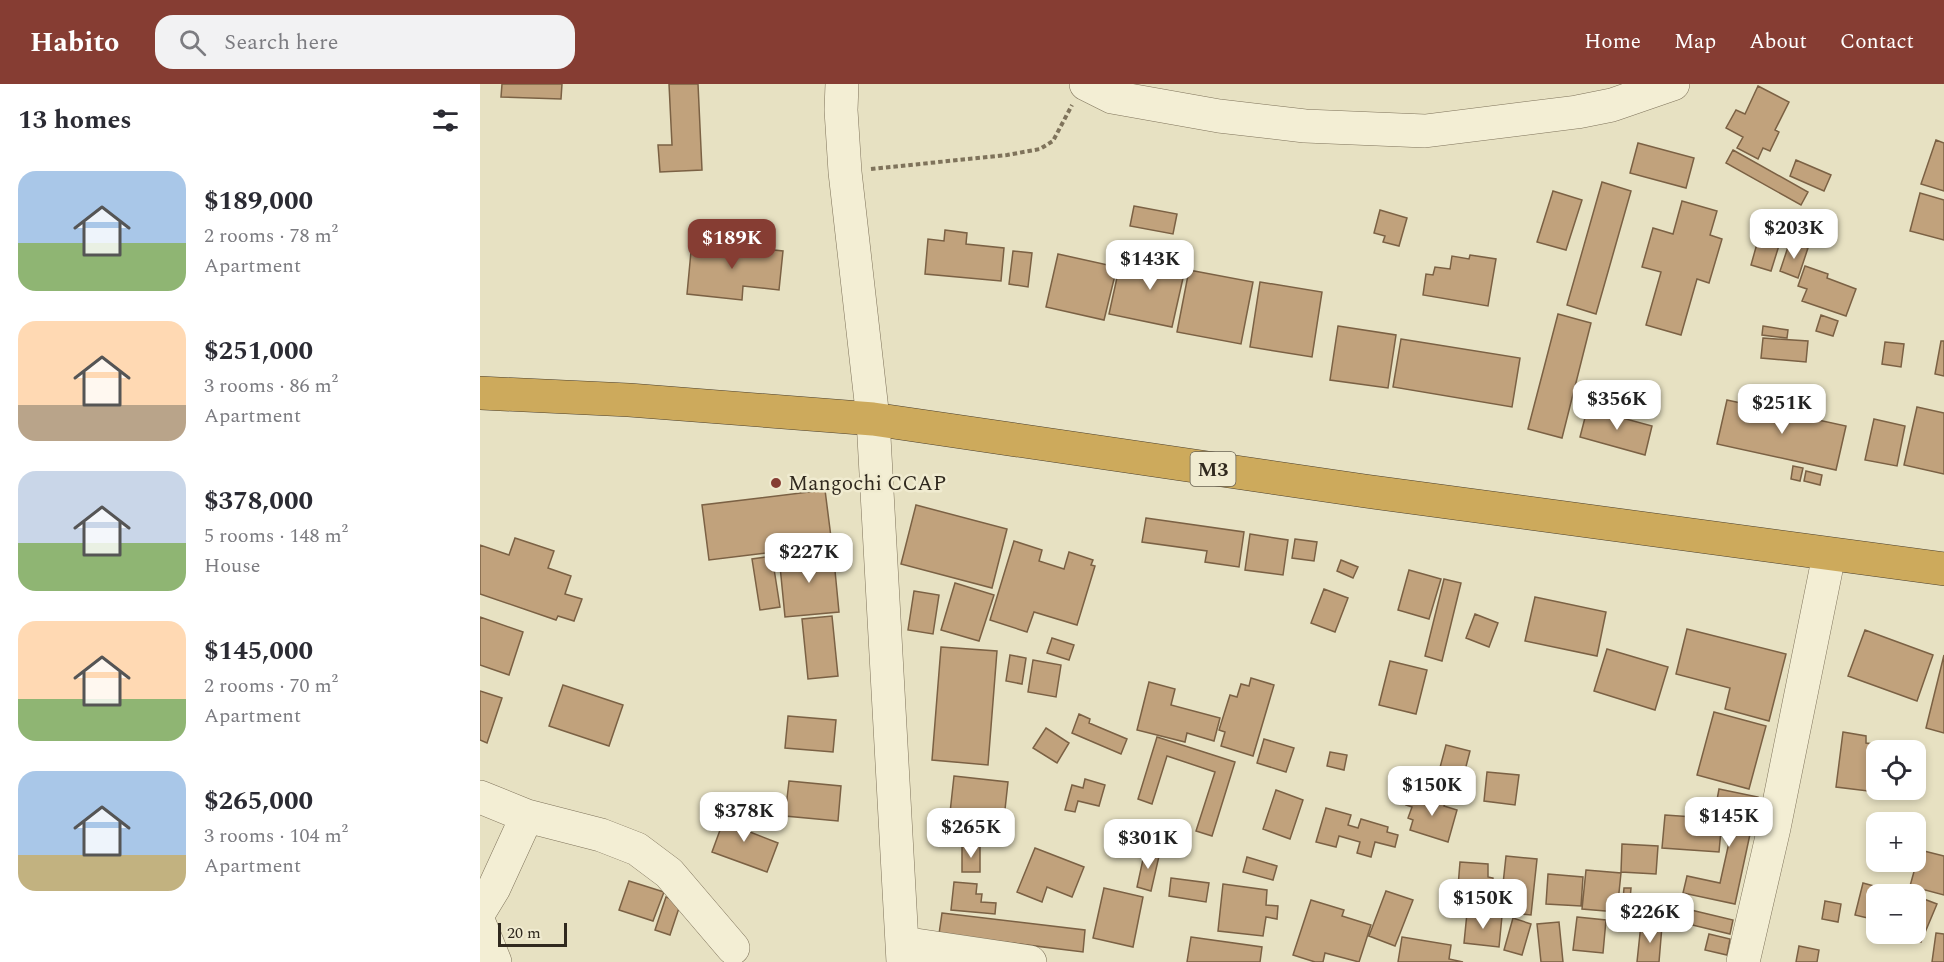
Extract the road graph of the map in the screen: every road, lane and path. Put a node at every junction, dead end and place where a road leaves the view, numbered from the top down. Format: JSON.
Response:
{"nodes":[{"id":1,"x":842,"y":84,"type":"edge"},
{"id":2,"x":1673,"y":84,"type":"edge"},
{"id":3,"x":1080,"y":92,"type":"edge"},
{"id":4,"x":845,"y":172,"type":"junction"},
{"id":5,"x":480,"y":393,"type":"edge"},
{"id":6,"x":873,"y":419,"type":"junction"},
{"id":7,"x":1829,"y":555,"type":"junction"},
{"id":8,"x":1944,"y":569,"type":"edge"},
{"id":9,"x":480,"y":797,"type":"edge"},
{"id":10,"x":527,"y":816,"type":"junction"},
{"id":11,"x":480,"y":911,"type":"edge"},
{"id":12,"x":480,"y":925,"type":"edge"},
{"id":13,"x":734,"y":948,"type":"dead end"},
{"id":14,"x":903,"y":952,"type":"edge"},
{"id":15,"x":495,"y":962,"type":"edge"},
{"id":16,"x":1030,"y":962,"type":"edge"},
{"id":17,"x":1743,"y":962,"type":"edge"}],
"edges":[{"from":1,"to":4,"type":"street"},
{"from":2,"to":3,"type":"street"},
{"from":3,"to":4,"type":"path"},
{"from":4,"to":6,"type":"street"},
{"from":5,"to":6,"type":"highway","number":"M3"},
{"from":6,"to":7,"type":"highway","number":"M3"},
{"from":6,"to":14,"type":"street"},
{"from":7,"to":8,"type":"highway","number":"M3"},
{"from":7,"to":17,"type":"street"},
{"from":9,"to":10,"type":"street"},
{"from":10,"to":11,"type":"street"},
{"from":10,"to":13,"type":"street"},
{"from":12,"to":15,"type":"street"},
{"from":14,"to":16,"type":"street"}]}
